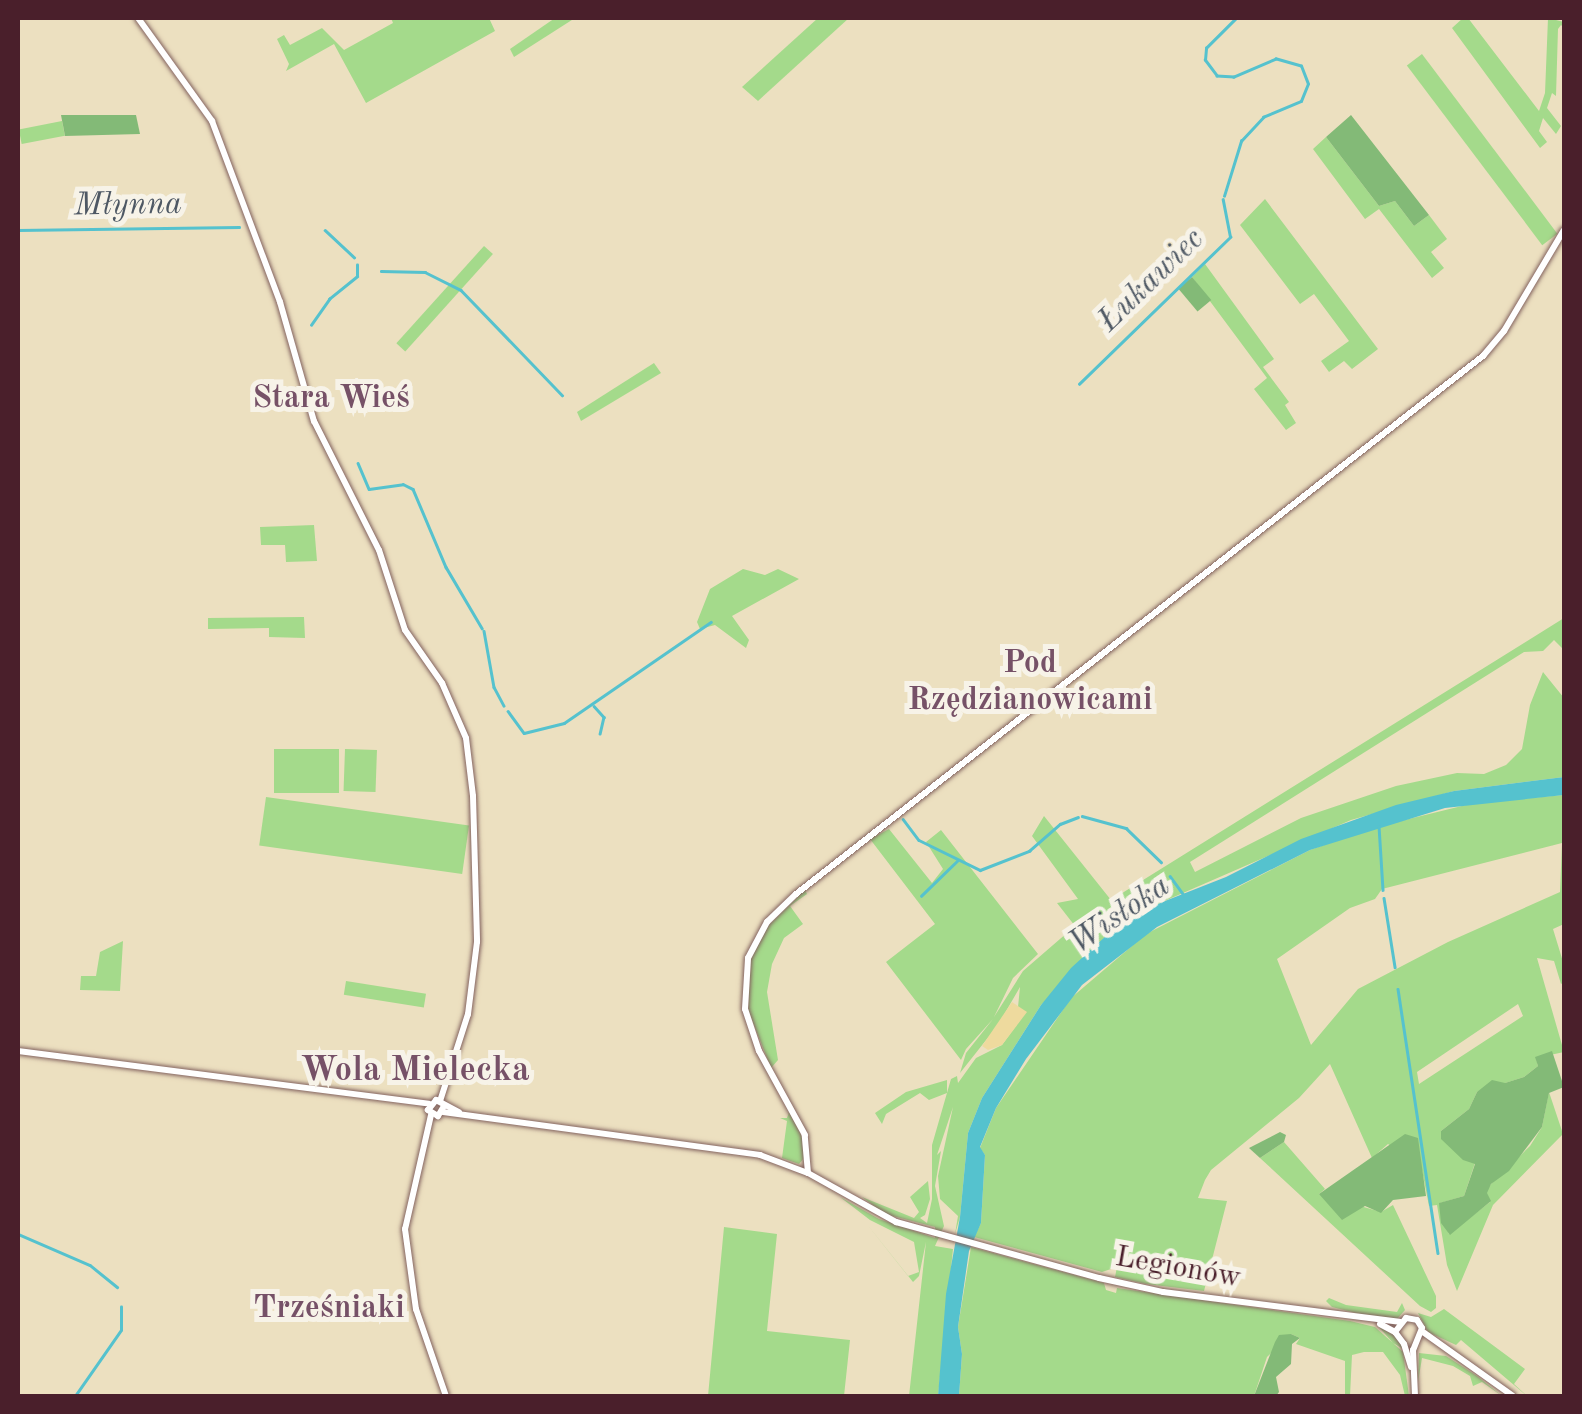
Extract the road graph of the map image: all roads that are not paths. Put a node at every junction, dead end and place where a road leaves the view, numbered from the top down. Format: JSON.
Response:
{"nodes":[{"id":1,"x":138,"y":18,"type":"edge"},
{"id":2,"x":1564,"y":230,"type":"edge"},
{"id":3,"x":18,"y":1050,"type":"edge"},
{"id":4,"x":436,"y":1108,"type":"junction"},
{"id":5,"x":808,"y":1173,"type":"junction"},
{"id":6,"x":1372,"y":1321,"type":"junction"},
{"id":7,"x":1399,"y":1322,"type":"junction"},
{"id":8,"x":1395,"y":1332,"type":"junction"},
{"id":9,"x":1423,"y":1332,"type":"junction"},
{"id":10,"x":1416,"y":1343,"type":"junction"},
{"id":11,"x":1404,"y":1344,"type":"junction"},
{"id":12,"x":1449,"y":1349,"type":"junction"},
{"id":13,"x":1412,"y":1374,"type":"junction"},
{"id":14,"x":446,"y":1396,"type":"edge"},
{"id":15,"x":1414,"y":1396,"type":"edge"},
{"id":16,"x":1513,"y":1396,"type":"edge"}],
"edges":[{"from":1,"to":4,"type":"street"},
{"from":2,"to":5,"type":"street"},
{"from":3,"to":4,"type":"street","name":"Legionów"},
{"from":4,"to":5,"type":"street","name":"Legionów"},
{"from":4,"to":14,"type":"street"},
{"from":5,"to":6,"type":"street","name":"Legionów"},
{"from":6,"to":7,"type":"street","name":"Legionów"},
{"from":6,"to":8,"type":"street","name":"Legionów"},
{"from":7,"to":8,"type":"street"},
{"from":7,"to":9,"type":"street"},
{"from":8,"to":11,"type":"street"},
{"from":9,"to":10,"type":"street"},
{"from":9,"to":12,"type":"street"},
{"from":10,"to":11,"type":"street"},
{"from":10,"to":12,"type":"street"},
{"from":10,"to":13,"type":"street"},
{"from":11,"to":13,"type":"street"},
{"from":12,"to":16,"type":"street"},
{"from":13,"to":15,"type":"street"}]}
